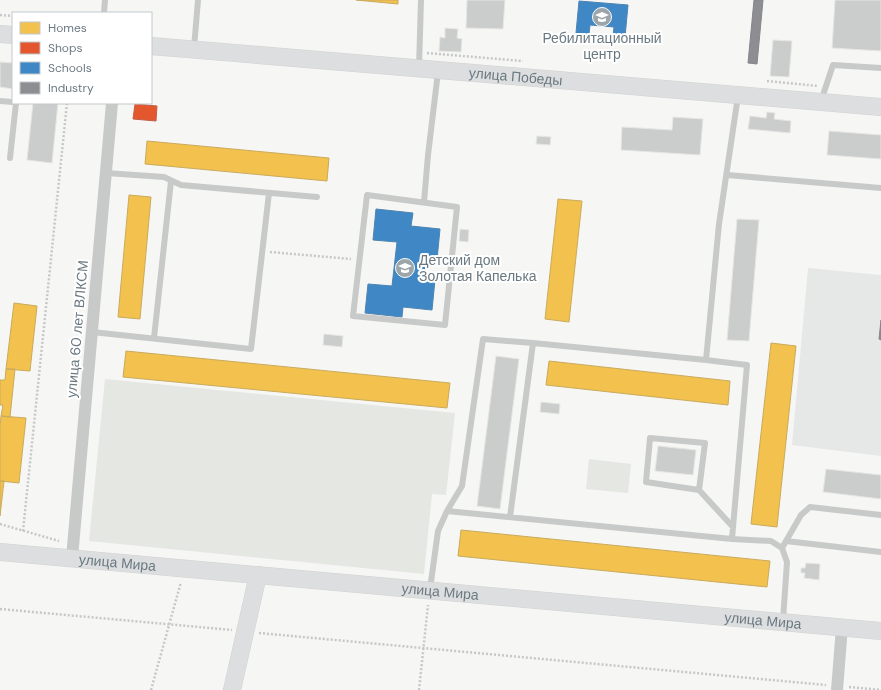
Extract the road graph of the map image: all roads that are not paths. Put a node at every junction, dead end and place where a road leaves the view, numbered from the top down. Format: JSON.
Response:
{"nodes":[{"id":1,"x":105,"y":0,"type":"edge"},
{"id":2,"x":198,"y":0,"type":"edge"},
{"id":3,"x":422,"y":0,"type":"edge"},
{"id":4,"x":104,"y":12,"type":"edge"},
{"id":5,"x":0,"y":34,"type":"edge"},
{"id":6,"x":12,"y":35,"type":"edge"},
{"id":7,"x":152,"y":46,"type":"edge"},
{"id":8,"x":194,"y":50,"type":"junction"},
{"id":9,"x":419,"y":68,"type":"junction"},
{"id":10,"x":881,"y":68,"type":"edge"},
{"id":11,"x":438,"y":70,"type":"junction"},
{"id":12,"x":739,"y":95,"type":"junction"},
{"id":13,"x":0,"y":101,"type":"edge"},
{"id":14,"x":820,"y":102,"type":"junction"},
{"id":15,"x":12,"y":103,"type":"edge"},
{"id":16,"x":14,"y":104,"type":"edge"},
{"id":17,"x":112,"y":104,"type":"edge"},
{"id":18,"x":881,"y":107,"type":"edge"},
{"id":19,"x":10,"y":158,"type":"dead end"},
{"id":20,"x":106,"y":173,"type":"junction"},
{"id":21,"x":727,"y":175,"type":"junction"},
{"id":22,"x":171,"y":181,"type":"junction"},
{"id":23,"x":881,"y":188,"type":"edge"},
{"id":24,"x":269,"y":193,"type":"junction"},
{"id":25,"x":317,"y":197,"type":"dead end"},
{"id":26,"x":424,"y":202,"type":"junction"},
{"id":27,"x":92,"y":332,"type":"junction"},
{"id":28,"x":154,"y":338,"type":"junction"},
{"id":29,"x":533,"y":343,"type":"junction"},
{"id":30,"x":706,"y":360,"type":"junction"},
{"id":31,"x":699,"y":490,"type":"junction"},
{"id":32,"x":447,"y":511,"type":"junction"},
{"id":33,"x":881,"y":515,"type":"edge"},
{"id":34,"x":510,"y":517,"type":"junction"},
{"id":35,"x":733,"y":527,"type":"junction"},
{"id":36,"x":732,"y":539,"type":"junction"},
{"id":37,"x":786,"y":541,"type":"junction"},
{"id":38,"x":782,"y":548,"type":"junction"},
{"id":39,"x":0,"y":552,"type":"edge"},
{"id":40,"x":72,"y":552,"type":"junction"},
{"id":41,"x":881,"y":552,"type":"edge"},
{"id":42,"x":258,"y":575,"type":"junction"},
{"id":43,"x":429,"y":590,"type":"junction"},
{"id":44,"x":783,"y":622,"type":"junction"},
{"id":45,"x":842,"y":627,"type":"junction"},
{"id":46,"x":881,"y":631,"type":"edge"},
{"id":47,"x":837,"y":688,"type":"edge"},
{"id":48,"x":232,"y":690,"type":"edge"}],
"edges":[{"from":1,"to":4,"type":"lane"},
{"from":2,"to":8,"type":"lane"},
{"from":3,"to":9,"type":"lane"},
{"from":5,"to":6,"type":"street"},
{"from":7,"to":8,"type":"street","name":"улица Победы"},
{"from":8,"to":9,"type":"street","name":"улица Победы"},
{"from":9,"to":11,"type":"street","name":"улица Победы"},
{"from":10,"to":14,"type":"lane"},
{"from":11,"to":12,"type":"street","name":"улица Победы"},
{"from":11,"to":26,"type":"lane"},
{"from":12,"to":14,"type":"street","name":"улица Победы"},
{"from":12,"to":21,"type":"lane"},
{"from":13,"to":15,"type":"lane"},
{"from":14,"to":18,"type":"street","name":"улица Победы"},
{"from":16,"to":19,"type":"lane"},
{"from":17,"to":20,"type":"street","name":"улица 60 лет ВЛКСМ"},
{"from":20,"to":22,"type":"lane"},
{"from":20,"to":27,"type":"street","name":"улица 60 лет ВЛКСМ"},
{"from":21,"to":23,"type":"lane"},
{"from":21,"to":30,"type":"lane"},
{"from":22,"to":24,"type":"lane"},
{"from":22,"to":28,"type":"lane"},
{"from":24,"to":25,"type":"lane"},
{"from":24,"to":28,"type":"lane"},
{"from":26,"to":26,"type":"lane"},
{"from":27,"to":28,"type":"lane"},
{"from":27,"to":40,"type":"street","name":"улица 60 лет ВЛКСМ"},
{"from":29,"to":30,"type":"lane"},
{"from":29,"to":32,"type":"lane"},
{"from":29,"to":34,"type":"lane"},
{"from":30,"to":35,"type":"lane"},
{"from":31,"to":31,"type":"lane"},
{"from":31,"to":35,"type":"lane"},
{"from":32,"to":34,"type":"lane"},
{"from":32,"to":43,"type":"lane"},
{"from":33,"to":37,"type":"lane"},
{"from":34,"to":36,"type":"lane"},
{"from":35,"to":36,"type":"lane"},
{"from":36,"to":38,"type":"lane"},
{"from":37,"to":38,"type":"lane"},
{"from":37,"to":41,"type":"lane"},
{"from":38,"to":44,"type":"lane"},
{"from":39,"to":40,"type":"street","name":"улица Мира"},
{"from":40,"to":42,"type":"street","name":"улица Мира"},
{"from":42,"to":43,"type":"street","name":"улица Мира"},
{"from":42,"to":48,"type":"street"},
{"from":43,"to":44,"type":"street","name":"улица Мира"},
{"from":44,"to":45,"type":"street","name":"улица Мира"},
{"from":45,"to":46,"type":"street","name":"улица Мира"},
{"from":45,"to":47,"type":"street"}]}
